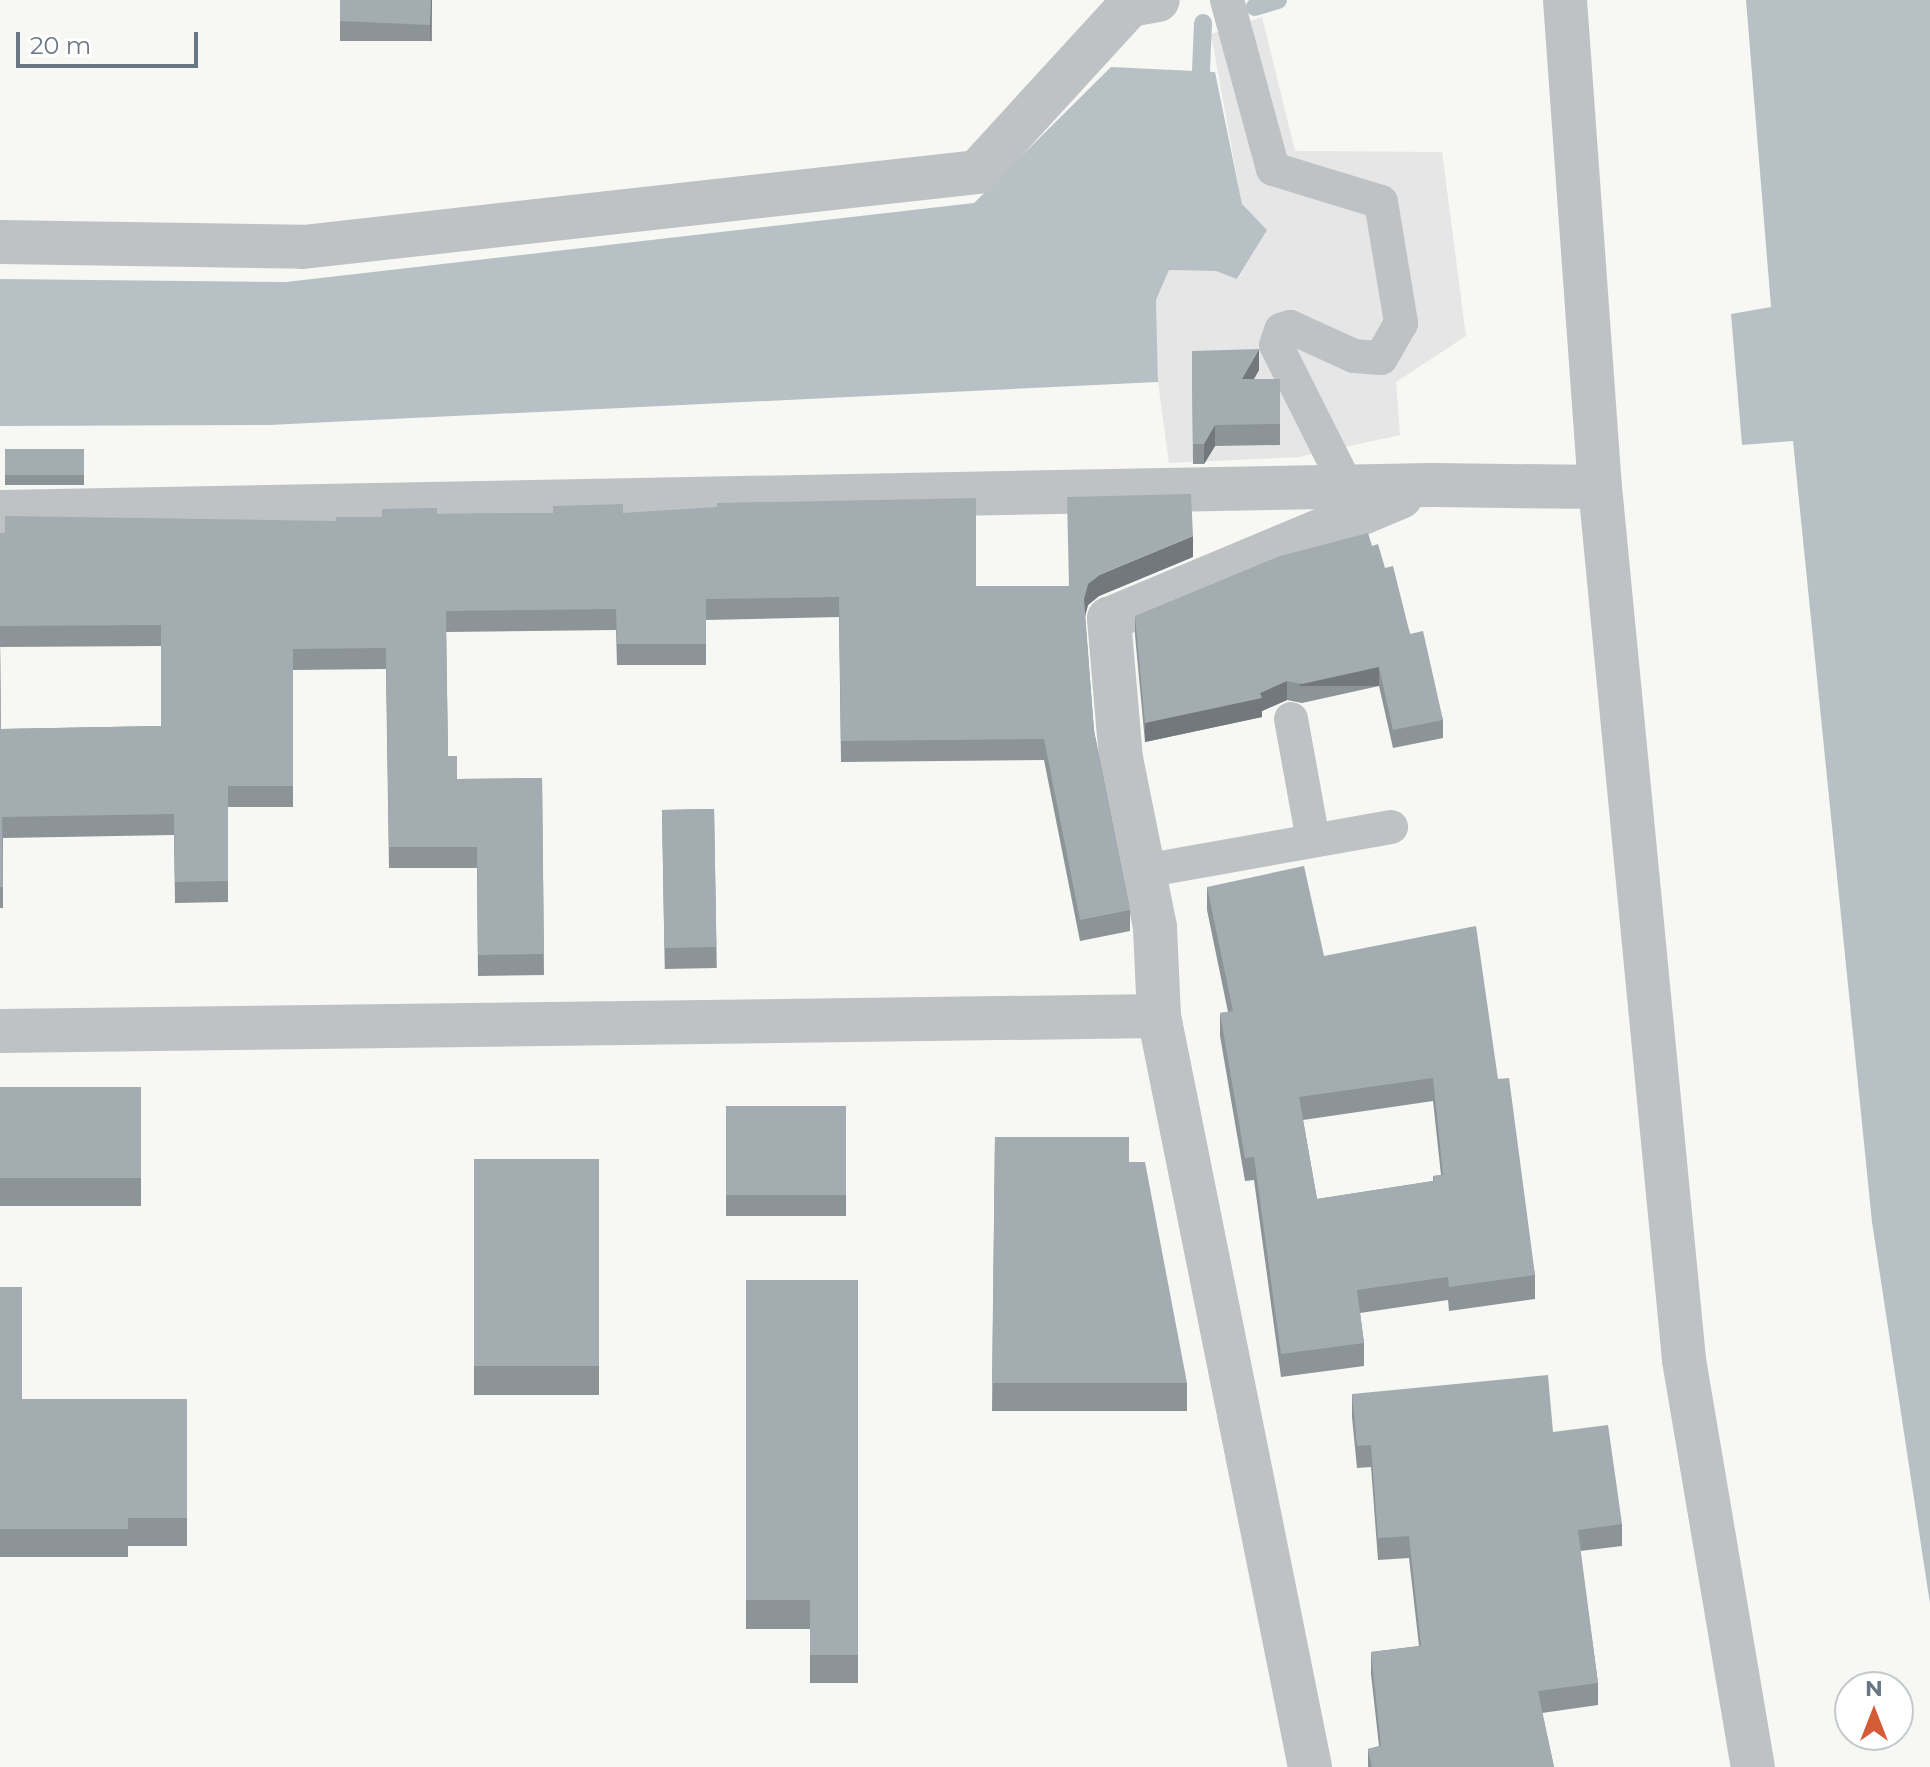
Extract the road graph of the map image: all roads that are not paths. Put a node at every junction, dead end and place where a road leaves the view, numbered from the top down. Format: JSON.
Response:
{"nodes":[{"id":1,"x":1227,"y":0,"type":"edge"},
{"id":2,"x":1565,"y":0,"type":"edge"},
{"id":3,"x":1140,"y":2,"type":"edge"},
{"id":4,"x":0,"y":242,"type":"edge"},
{"id":5,"x":1432,"y":485,"type":"junction"},
{"id":6,"x":1347,"y":487,"type":"junction"},
{"id":7,"x":1600,"y":487,"type":"junction"},
{"id":8,"x":0,"y":512,"type":"edge"},
{"id":9,"x":1291,"y":719,"type":"dead end"},
{"id":10,"x":1391,"y":827,"type":"dead end"},
{"id":11,"x":1313,"y":840,"type":"junction"},
{"id":12,"x":1144,"y":871,"type":"junction"},
{"id":13,"x":1159,"y":1016,"type":"junction"},
{"id":14,"x":0,"y":1031,"type":"edge"},
{"id":15,"x":1310,"y":1767,"type":"edge"},
{"id":16,"x":1753,"y":1767,"type":"edge"}],
"edges":[{"from":1,"to":6,"type":"lane"},
{"from":2,"to":7,"type":"street"},
{"from":3,"to":4,"type":"street"},
{"from":5,"to":6,"type":"street"},
{"from":5,"to":7,"type":"street"},
{"from":5,"to":12,"type":"street"},
{"from":6,"to":8,"type":"street"},
{"from":7,"to":16,"type":"street"},
{"from":9,"to":11,"type":"lane"},
{"from":10,"to":11,"type":"lane"},
{"from":11,"to":12,"type":"lane"},
{"from":12,"to":13,"type":"street"},
{"from":13,"to":14,"type":"street"},
{"from":13,"to":15,"type":"street"}]}
